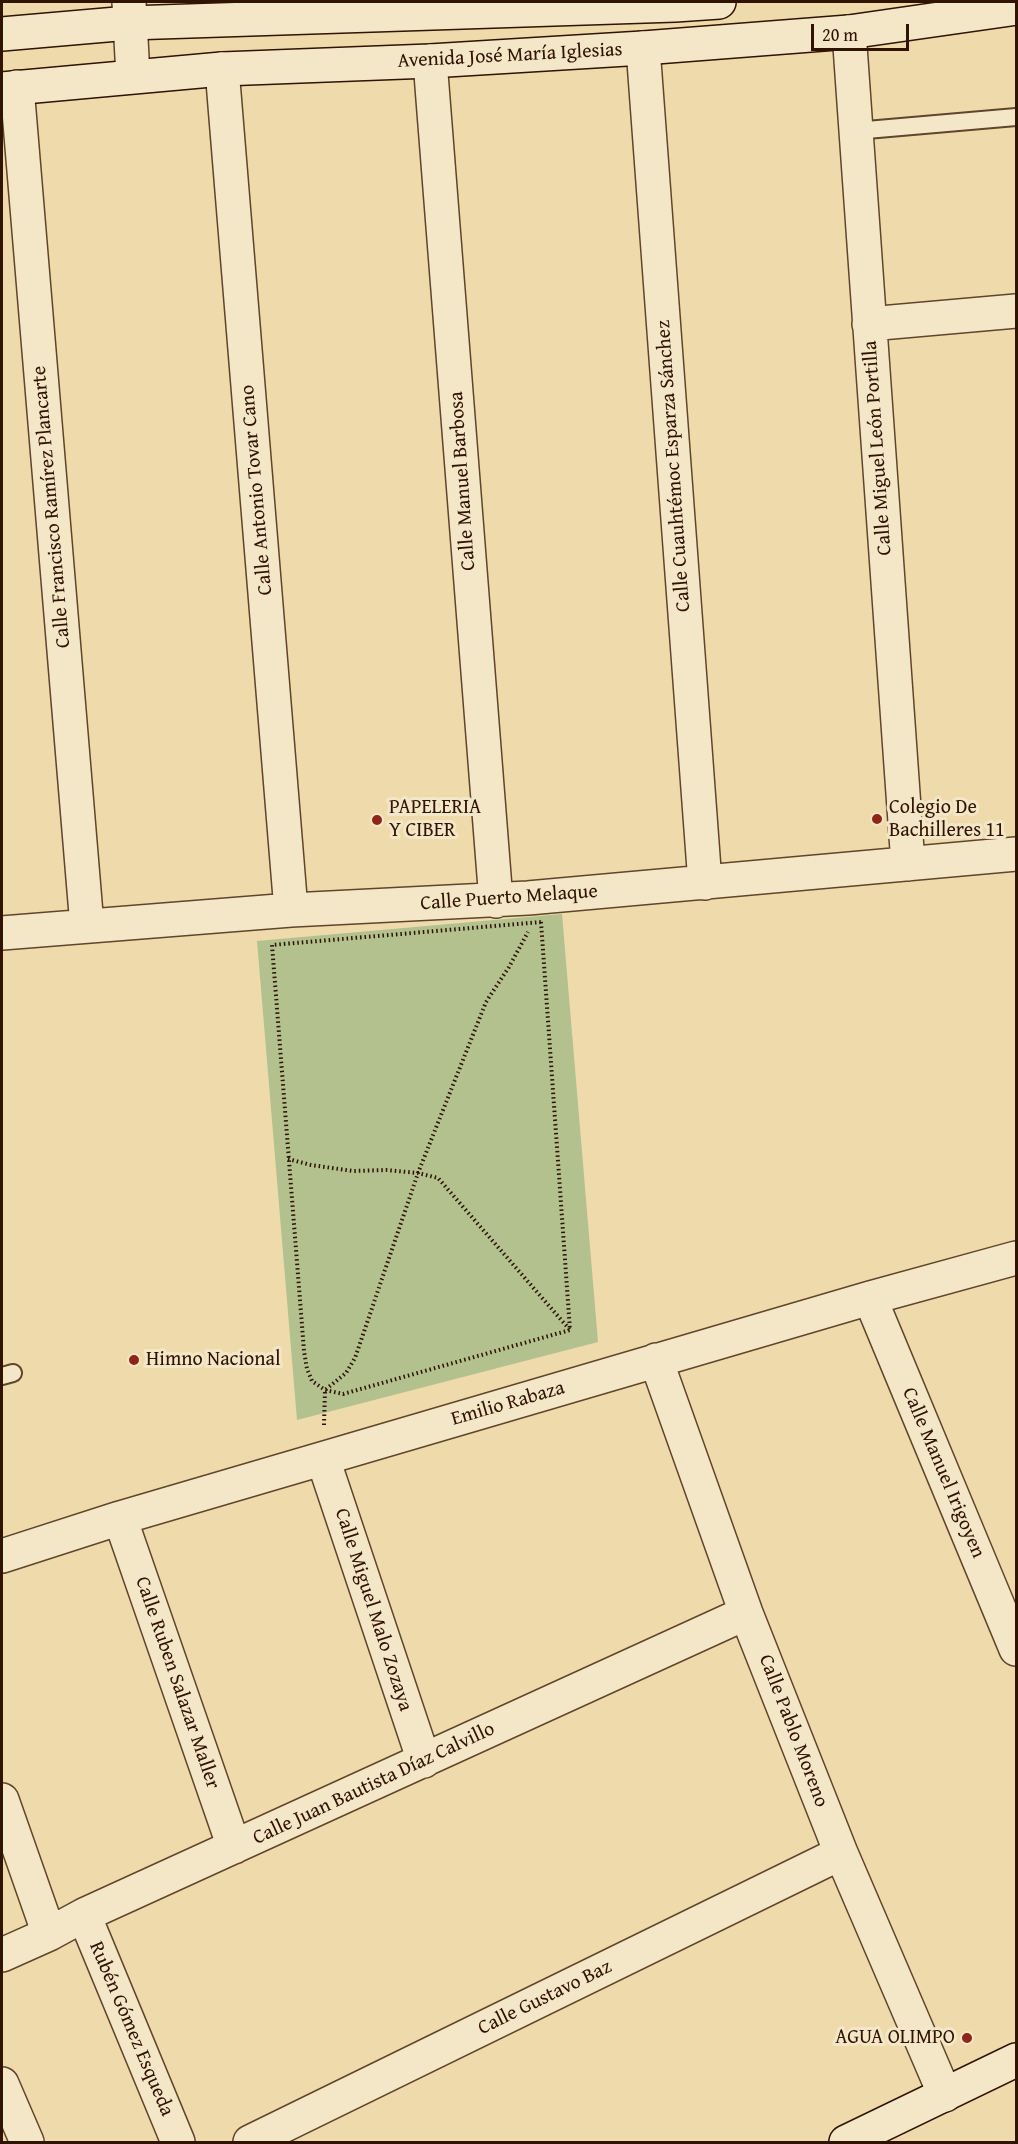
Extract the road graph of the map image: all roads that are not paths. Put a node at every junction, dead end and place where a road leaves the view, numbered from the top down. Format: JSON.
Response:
{"nodes":[{"id":1,"x":718,"y":2,"type":"edge"},
{"id":2,"x":675,"y":3,"type":"edge"},
{"id":3,"x":525,"y":6,"type":"edge"},
{"id":4,"x":1017,"y":8,"type":"edge"},
{"id":5,"x":129,"y":12,"type":"edge"},
{"id":6,"x":849,"y":32,"type":"junction"},
{"id":7,"x":2,"y":34,"type":"edge"},
{"id":8,"x":643,"y":48,"type":"junction"},
{"id":9,"x":430,"y":61,"type":"junction"},
{"id":10,"x":222,"y":69,"type":"junction"},
{"id":11,"x":133,"y":76,"type":"junction"},
{"id":12,"x":9,"y":88,"type":"edge"},
{"id":13,"x":1017,"y":117,"type":"edge"},
{"id":14,"x":855,"y":131,"type":"junction"},
{"id":15,"x":1017,"y":311,"type":"edge"},
{"id":16,"x":869,"y":324,"type":"junction"},
{"id":17,"x":1017,"y":854,"type":"edge"},
{"id":18,"x":908,"y":864,"type":"junction"},
{"id":19,"x":705,"y":883,"type":"junction"},
{"id":20,"x":496,"y":901,"type":"junction"},
{"id":21,"x":291,"y":910,"type":"junction"},
{"id":22,"x":87,"y":926,"type":"junction"},
{"id":23,"x":2,"y":933,"type":"edge"},
{"id":24,"x":1017,"y":1258,"type":"edge"},
{"id":25,"x":870,"y":1298,"type":"junction"},
{"id":26,"x":656,"y":1360,"type":"junction"},
{"id":27,"x":323,"y":1459,"type":"junction"},
{"id":28,"x":120,"y":1518,"type":"junction"},
{"id":29,"x":2,"y":1556,"type":"edge"},
{"id":30,"x":747,"y":1613,"type":"junction"},
{"id":31,"x":1017,"y":1649,"type":"edge"},
{"id":32,"x":424,"y":1761,"type":"junction"},
{"id":33,"x":2,"y":1800,"type":"edge"},
{"id":34,"x":234,"y":1847,"type":"junction"},
{"id":35,"x":841,"y":1853,"type":"junction"},
{"id":36,"x":84,"y":1915,"type":"junction"},
{"id":37,"x":49,"y":1934,"type":"junction"},
{"id":38,"x":2,"y":1955,"type":"edge"},
{"id":39,"x":1017,"y":2060,"type":"edge"},
{"id":40,"x":2,"y":2084,"type":"edge"},
{"id":41,"x":945,"y":2095,"type":"junction"},
{"id":42,"x":27,"y":2142,"type":"edge"},
{"id":43,"x":178,"y":2142,"type":"edge"},
{"id":44,"x":250,"y":2142,"type":"edge"},
{"id":45,"x":846,"y":2142,"type":"edge"}],
"edges":[{"from":1,"to":2,"type":"street"},
{"from":2,"to":3,"type":"street"},
{"from":3,"to":5,"type":"street"},
{"from":4,"to":6,"type":"street","name":"Avenida José María Iglesias"},
{"from":5,"to":7,"type":"street"},
{"from":5,"to":11,"type":"street"},
{"from":6,"to":8,"type":"street","name":"Avenida José María Iglesias"},
{"from":6,"to":14,"type":"street","name":"Calle Miguel León Portilla"},
{"from":8,"to":9,"type":"street","name":"Avenida José María Iglesias"},
{"from":8,"to":19,"type":"street","name":"Calle Cuauhtémoc Esparza Sánchez"},
{"from":9,"to":10,"type":"street","name":"Avenida José María Iglesias"},
{"from":9,"to":20,"type":"street","name":"Calle Manuel Barbosa"},
{"from":10,"to":11,"type":"street","name":"Avenida José María Iglesias"},
{"from":10,"to":21,"type":"street","name":"Calle Antonio Tovar Cano"},
{"from":11,"to":12,"type":"street","name":"Avenida José María Iglesias"},
{"from":12,"to":22,"type":"street","name":"Calle Francisco Ramírez Plancarte"},
{"from":13,"to":14,"type":"lane"},
{"from":14,"to":16,"type":"street","name":"Calle Miguel León Portilla"},
{"from":15,"to":16,"type":"street"},
{"from":16,"to":18,"type":"street","name":"Calle Miguel León Portilla"},
{"from":17,"to":18,"type":"street","name":"Calle Puerto Melaque"},
{"from":18,"to":19,"type":"street","name":"Calle Puerto Melaque"},
{"from":19,"to":20,"type":"street","name":"Calle Puerto Melaque"},
{"from":20,"to":21,"type":"street","name":"Calle Puerto Melaque"},
{"from":21,"to":22,"type":"street","name":"Calle Puerto Melaque"},
{"from":22,"to":23,"type":"street","name":"Calle Puerto Melaque"},
{"from":24,"to":25,"type":"street","name":"Emilio Rabaza"},
{"from":25,"to":26,"type":"street","name":"Emilio Rabaza"},
{"from":25,"to":31,"type":"street","name":"Calle Manuel Irigoyen"},
{"from":26,"to":27,"type":"street","name":"Emilio Rabaza"},
{"from":26,"to":30,"type":"street","name":"Calle Pablo Moreno"},
{"from":27,"to":28,"type":"street","name":"Emilio Rabaza"},
{"from":27,"to":32,"type":"street","name":"Calle Miguel Malo Zozaya"},
{"from":28,"to":29,"type":"street","name":"Emilio Rabaza"},
{"from":28,"to":34,"type":"street","name":"Calle Ruben Salazar Maller"},
{"from":30,"to":32,"type":"street","name":"Calle Juan Bautista Díaz Calvillo"},
{"from":30,"to":35,"type":"street","name":"Calle Pablo Moreno"},
{"from":32,"to":34,"type":"street","name":"Calle Juan Bautista Díaz Calvillo"},
{"from":33,"to":37,"type":"street"},
{"from":34,"to":36,"type":"street","name":"Calle Juan Bautista Díaz Calvillo"},
{"from":35,"to":41,"type":"street","name":"Calle Pablo Moreno"},
{"from":35,"to":44,"type":"street","name":"Calle Gustavo Baz"},
{"from":36,"to":37,"type":"street","name":"Calle Juan Bautista Díaz Calvillo"},
{"from":36,"to":43,"type":"street","name":"Rubén Gómez Esqueda"},
{"from":37,"to":38,"type":"street","name":"Calle Juan Bautista Díaz Calvillo"},
{"from":39,"to":41,"type":"street"},
{"from":40,"to":42,"type":"street"},
{"from":41,"to":45,"type":"street"}]}
